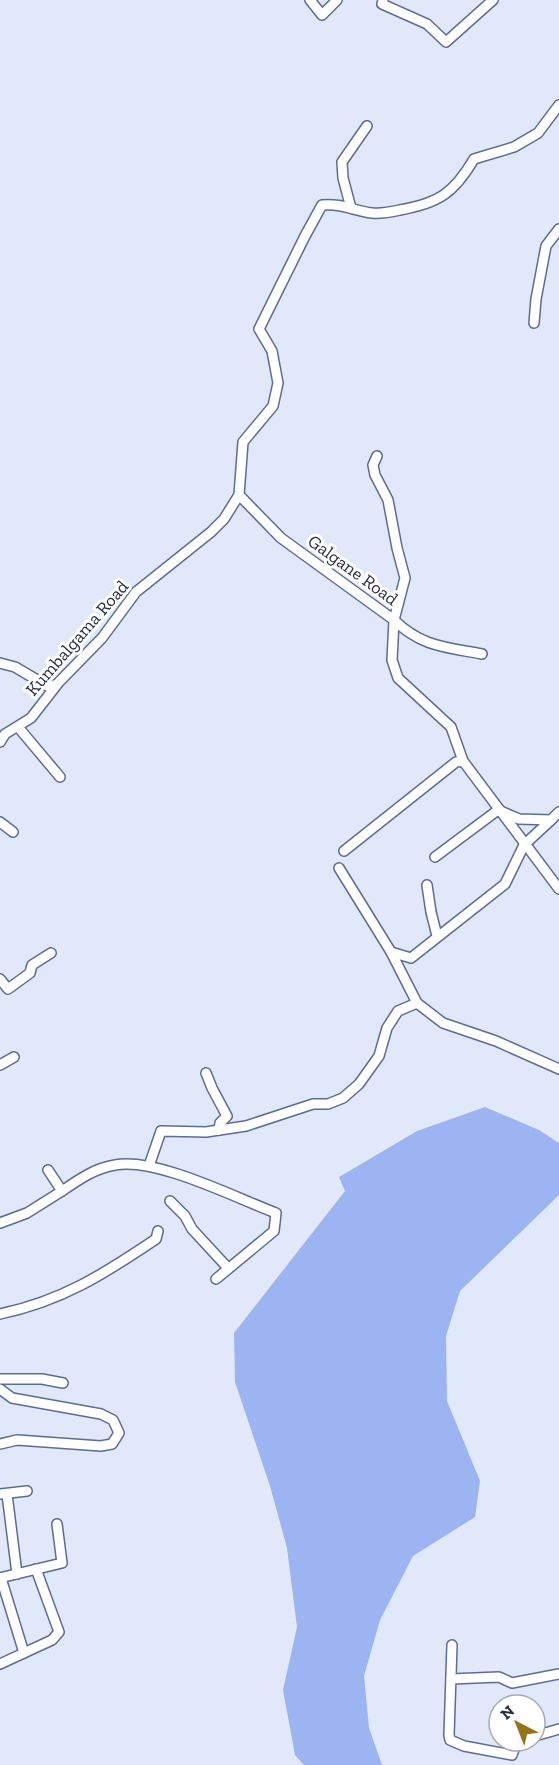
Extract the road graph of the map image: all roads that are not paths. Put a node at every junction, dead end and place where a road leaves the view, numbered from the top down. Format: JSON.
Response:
{"nodes":[{"id":1,"x":310,"y":0,"type":"edge"},
{"id":2,"x":337,"y":0,"type":"edge"},
{"id":3,"x":383,"y":0,"type":"edge"},
{"id":4,"x":493,"y":0,"type":"edge"},
{"id":5,"x":559,"y":105,"type":"edge"},
{"id":6,"x":367,"y":126,"type":"dead end"},
{"id":7,"x":351,"y":208,"type":"junction"},
{"id":8,"x":559,"y":229,"type":"edge"},
{"id":9,"x":534,"y":323,"type":"dead end"},
{"id":10,"x":377,"y":456,"type":"dead end"},
{"id":11,"x":239,"y":495,"type":"junction"},
{"id":12,"x":394,"y":620,"type":"junction"},
{"id":13,"x":482,"y":654,"type":"dead end"},
{"id":14,"x":0,"y":663,"type":"edge"},
{"id":15,"x":59,"y":682,"type":"junction"},
{"id":16,"x":18,"y":727,"type":"junction"},
{"id":17,"x":0,"y":742,"type":"edge"},
{"id":18,"x":463,"y":761,"type":"junction"},
{"id":19,"x":60,"y":777,"type":"dead end"},
{"id":20,"x":498,"y":810,"type":"junction"},
{"id":21,"x":559,"y":812,"type":"edge"},
{"id":22,"x":551,"y":820,"type":"junction"},
{"id":23,"x":0,"y":822,"type":"edge"},
{"id":24,"x":13,"y":832,"type":"dead end"},
{"id":25,"x":524,"y":845,"type":"junction"},
{"id":26,"x":344,"y":851,"type":"dead end"},
{"id":27,"x":435,"y":857,"type":"dead end"},
{"id":28,"x":339,"y":868,"type":"dead end"},
{"id":29,"x":428,"y":885,"type":"dead end"},
{"id":30,"x":559,"y":890,"type":"edge"},
{"id":31,"x":437,"y":936,"type":"junction"},
{"id":32,"x":391,"y":952,"type":"junction"},
{"id":33,"x":51,"y":953,"type":"dead end"},
{"id":34,"x":0,"y":979,"type":"edge"},
{"id":35,"x":417,"y":1003,"type":"junction"},
{"id":36,"x":14,"y":1057,"type":"dead end"},
{"id":37,"x":0,"y":1065,"type":"edge"},
{"id":38,"x":559,"y":1069,"type":"edge"},
{"id":39,"x":206,"y":1073,"type":"dead end"},
{"id":40,"x":219,"y":1130,"type":"junction"},
{"id":41,"x":149,"y":1166,"type":"junction"},
{"id":42,"x":48,"y":1170,"type":"dead end"},
{"id":43,"x":62,"y":1191,"type":"junction"},
{"id":44,"x":170,"y":1201,"type":"dead end"},
{"id":45,"x":0,"y":1223,"type":"edge"},
{"id":46,"x":158,"y":1231,"type":"dead end"},
{"id":47,"x":228,"y":1268,"type":"junction"},
{"id":48,"x":216,"y":1279,"type":"dead end"},
{"id":49,"x":0,"y":1314,"type":"edge"},
{"id":50,"x":0,"y":1379,"type":"edge"},
{"id":51,"x":63,"y":1383,"type":"dead end"},
{"id":52,"x":0,"y":1389,"type":"edge"},
{"id":53,"x":0,"y":1444,"type":"edge"},
{"id":54,"x":27,"y":1491,"type":"dead end"},
{"id":55,"x":3,"y":1494,"type":"edge"},
{"id":56,"x":57,"y":1524,"type":"dead end"},
{"id":57,"x":36,"y":1569,"type":"junction"},
{"id":58,"x":17,"y":1574,"type":"junction"},
{"id":59,"x":1,"y":1578,"type":"edge"},
{"id":60,"x":452,"y":1645,"type":"dead end"},
{"id":61,"x":24,"y":1653,"type":"junction"},
{"id":62,"x":0,"y":1664,"type":"edge"},
{"id":63,"x":559,"y":1674,"type":"edge"},
{"id":64,"x":451,"y":1679,"type":"junction"},
{"id":65,"x":511,"y":1760,"type":"edge"}],
"edges":[{"from":1,"to":2,"type":"street"},
{"from":3,"to":4,"type":"street"},
{"from":5,"to":7,"type":"street","name":"Kumbalgama Road"},
{"from":6,"to":7,"type":"street"},
{"from":7,"to":11,"type":"street","name":"Kumbalgama Road"},
{"from":8,"to":9,"type":"street"},
{"from":10,"to":12,"type":"street"},
{"from":11,"to":12,"type":"street","name":"Galgane Road"},
{"from":11,"to":15,"type":"street","name":"Kumbalgama Road"},
{"from":12,"to":13,"type":"street"},
{"from":12,"to":18,"type":"street","name":"Galgane Road"},
{"from":14,"to":15,"type":"street"},
{"from":15,"to":16,"type":"street","name":"Kumbalgama Road"},
{"from":16,"to":17,"type":"street","name":"Kumbalgama Road"},
{"from":16,"to":19,"type":"street"},
{"from":18,"to":20,"type":"street","name":"Galgane Road"},
{"from":18,"to":26,"type":"street"},
{"from":20,"to":22,"type":"street"},
{"from":20,"to":25,"type":"street","name":"Galgane Road"},
{"from":20,"to":27,"type":"street"},
{"from":21,"to":22,"type":"street"},
{"from":22,"to":25,"type":"street"},
{"from":23,"to":24,"type":"street"},
{"from":25,"to":30,"type":"street","name":"Galgane Road"},
{"from":25,"to":31,"type":"street"},
{"from":28,"to":32,"type":"street"},
{"from":29,"to":31,"type":"street"},
{"from":31,"to":32,"type":"street"},
{"from":32,"to":35,"type":"street"},
{"from":33,"to":34,"type":"street"},
{"from":35,"to":38,"type":"street"},
{"from":35,"to":40,"type":"street"},
{"from":36,"to":37,"type":"street"},
{"from":39,"to":40,"type":"street"},
{"from":40,"to":41,"type":"street"},
{"from":41,"to":43,"type":"street"},
{"from":41,"to":47,"type":"street"},
{"from":42,"to":43,"type":"street"},
{"from":43,"to":45,"type":"street"},
{"from":44,"to":47,"type":"street"},
{"from":46,"to":49,"type":"street"},
{"from":47,"to":48,"type":"street"},
{"from":50,"to":51,"type":"street"},
{"from":52,"to":53,"type":"street"},
{"from":54,"to":55,"type":"street"},
{"from":55,"to":58,"type":"street"},
{"from":56,"to":57,"type":"street"},
{"from":57,"to":58,"type":"street"},
{"from":57,"to":61,"type":"street"},
{"from":58,"to":59,"type":"street"},
{"from":59,"to":61,"type":"street"},
{"from":60,"to":64,"type":"street"},
{"from":61,"to":62,"type":"street"},
{"from":63,"to":64,"type":"street"},
{"from":64,"to":65,"type":"street"}]}
